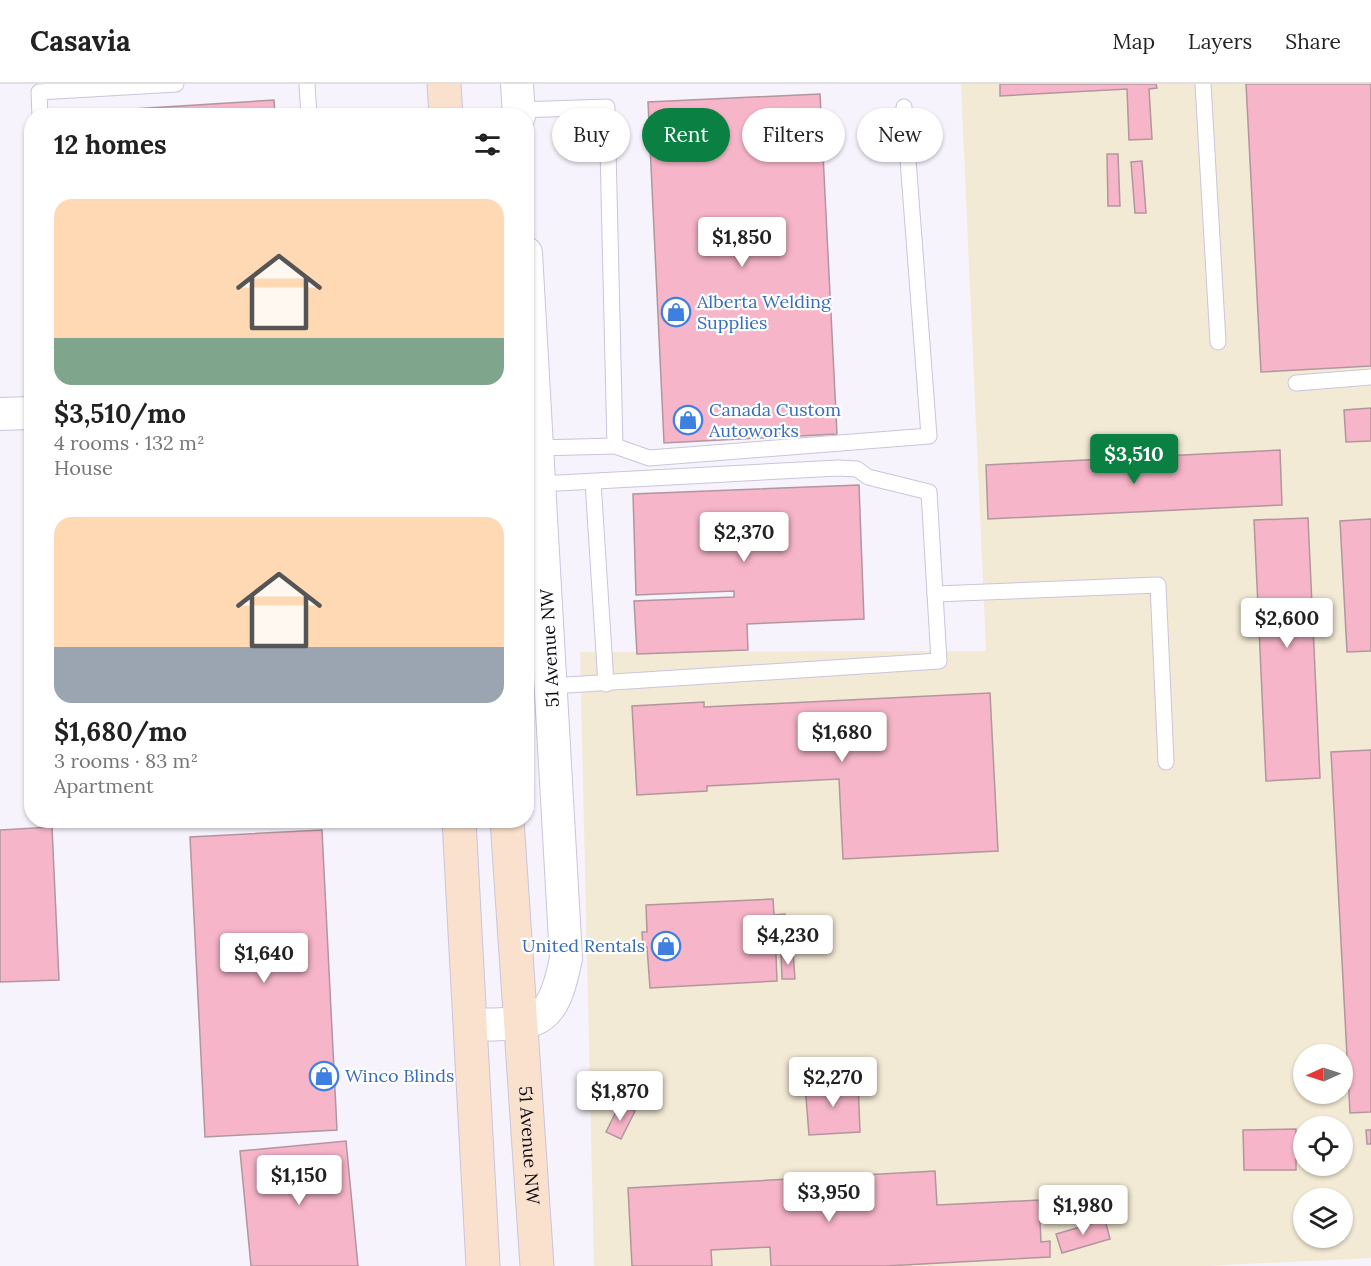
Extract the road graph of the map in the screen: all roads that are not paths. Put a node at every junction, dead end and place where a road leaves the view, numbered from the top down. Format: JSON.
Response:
{"nodes":[{"id":1,"x":176,"y":84,"type":"edge"},
{"id":2,"x":307,"y":84,"type":"edge"},
{"id":3,"x":444,"y":84,"type":"edge"},
{"id":4,"x":1203,"y":84,"type":"edge"},
{"id":5,"x":518,"y":103,"type":"edge"},
{"id":6,"x":904,"y":107,"type":"dead end"},
{"id":7,"x":40,"y":108,"type":"edge"},
{"id":8,"x":308,"y":108,"type":"edge"},
{"id":9,"x":446,"y":108,"type":"edge"},
{"id":10,"x":1218,"y":342,"type":"dead end"},
{"id":11,"x":1371,"y":377,"type":"edge"},
{"id":12,"x":1296,"y":383,"type":"dead end"},
{"id":13,"x":534,"y":395,"type":"edge"},
{"id":14,"x":24,"y":413,"type":"edge"},
{"id":15,"x":0,"y":414,"type":"edge"},
{"id":16,"x":615,"y":446,"type":"junction"},
{"id":17,"x":537,"y":448,"type":"junction"},
{"id":18,"x":593,"y":482,"type":"junction"},
{"id":19,"x":540,"y":484,"type":"junction"},
{"id":20,"x":935,"y":594,"type":"junction"},
{"id":21,"x":606,"y":684,"type":"junction"},
{"id":22,"x":552,"y":686,"type":"junction"},
{"id":23,"x":1166,"y":762,"type":"dead end"},
{"id":24,"x":459,"y":828,"type":"edge"},
{"id":25,"x":508,"y":828,"type":"edge"},
{"id":26,"x":522,"y":1024,"type":"junction"},
{"id":27,"x":470,"y":1025,"type":"junction"},
{"id":28,"x":483,"y":1266,"type":"edge"},
{"id":29,"x":537,"y":1266,"type":"edge"}],
"edges":[{"from":1,"to":7,"type":"lane"},
{"from":2,"to":8,"type":"lane"},
{"from":3,"to":9,"type":"main road"},
{"from":4,"to":10,"type":"lane"},
{"from":5,"to":16,"type":"lane"},
{"from":6,"to":16,"type":"lane"},
{"from":11,"to":12,"type":"lane"},
{"from":13,"to":17,"type":"street","name":"51 Avenue NW"},
{"from":14,"to":15,"type":"street"},
{"from":16,"to":17,"type":"lane"},
{"from":17,"to":19,"type":"street","name":"51 Avenue NW"},
{"from":18,"to":19,"type":"lane"},
{"from":18,"to":20,"type":"lane"},
{"from":18,"to":21,"type":"lane"},
{"from":19,"to":22,"type":"street","name":"51 Avenue NW"},
{"from":20,"to":21,"type":"lane"},
{"from":20,"to":23,"type":"lane"},
{"from":21,"to":22,"type":"lane"},
{"from":22,"to":26,"type":"street","name":"51 Avenue NW"},
{"from":24,"to":27,"type":"main road"},
{"from":25,"to":26,"type":"main road","name":"51 Avenue NW"},
{"from":26,"to":27,"type":"street","name":"51 Avenue NW"},
{"from":26,"to":29,"type":"main road","name":"51 Avenue NW"},
{"from":27,"to":28,"type":"main road"}]}
